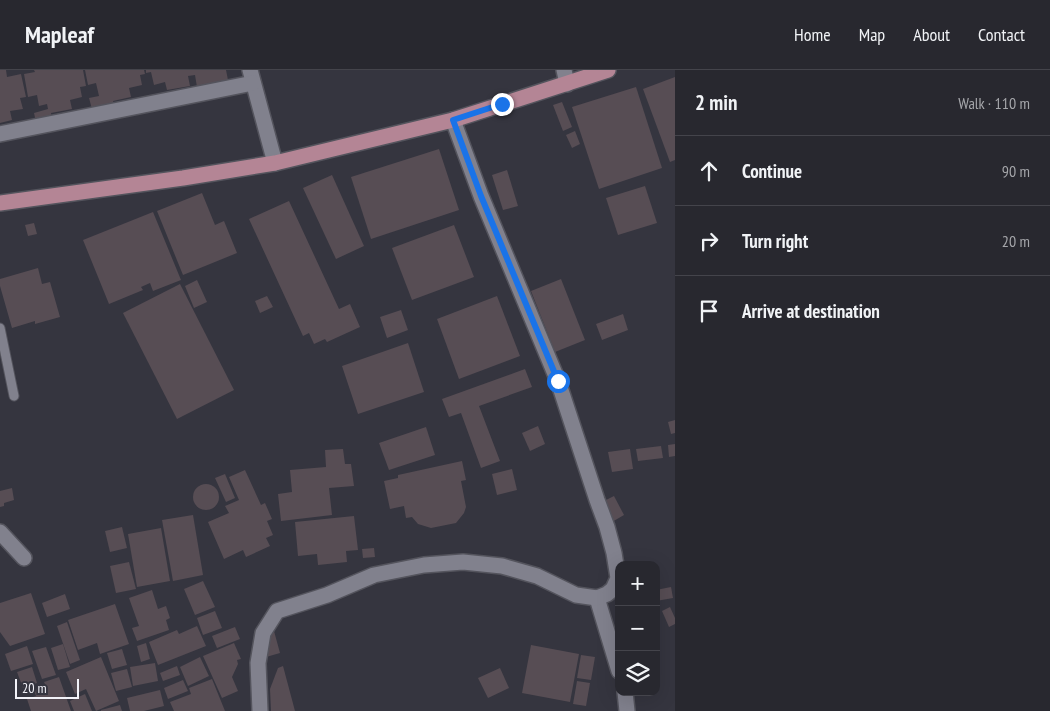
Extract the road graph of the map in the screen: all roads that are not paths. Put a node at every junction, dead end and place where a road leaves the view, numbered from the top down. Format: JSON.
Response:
{"nodes":[{"id":1,"x":608,"y":70,"type":"edge"},
{"id":2,"x":251,"y":76,"type":"edge"},
{"id":3,"x":566,"y":77,"type":"edge"},
{"id":4,"x":453,"y":120,"type":"junction"},
{"id":5,"x":0,"y":134,"type":"edge"},
{"id":6,"x":275,"y":163,"type":"junction"},
{"id":7,"x":0,"y":203,"type":"edge"},
{"id":8,"x":0,"y":328,"type":"edge"},
{"id":9,"x":14,"y":396,"type":"dead end"},
{"id":10,"x":0,"y":532,"type":"edge"},
{"id":11,"x":24,"y":558,"type":"dead end"},
{"id":12,"x":597,"y":598,"type":"junction"},
{"id":13,"x":615,"y":658,"type":"edge"},
{"id":14,"x":626,"y":696,"type":"edge"},
{"id":15,"x":260,"y":711,"type":"edge"},
{"id":16,"x":628,"y":711,"type":"edge"}],
"edges":[{"from":1,"to":3,"type":"main road"},
{"from":2,"to":5,"type":"street"},
{"from":2,"to":6,"type":"street"},
{"from":3,"to":4,"type":"main road"},
{"from":4,"to":6,"type":"main road"},
{"from":4,"to":12,"type":"street"},
{"from":6,"to":7,"type":"main road"},
{"from":8,"to":9,"type":"lane"},
{"from":10,"to":11,"type":"street"},
{"from":12,"to":13,"type":"street"},
{"from":12,"to":15,"type":"street"},
{"from":14,"to":16,"type":"street"}]}
